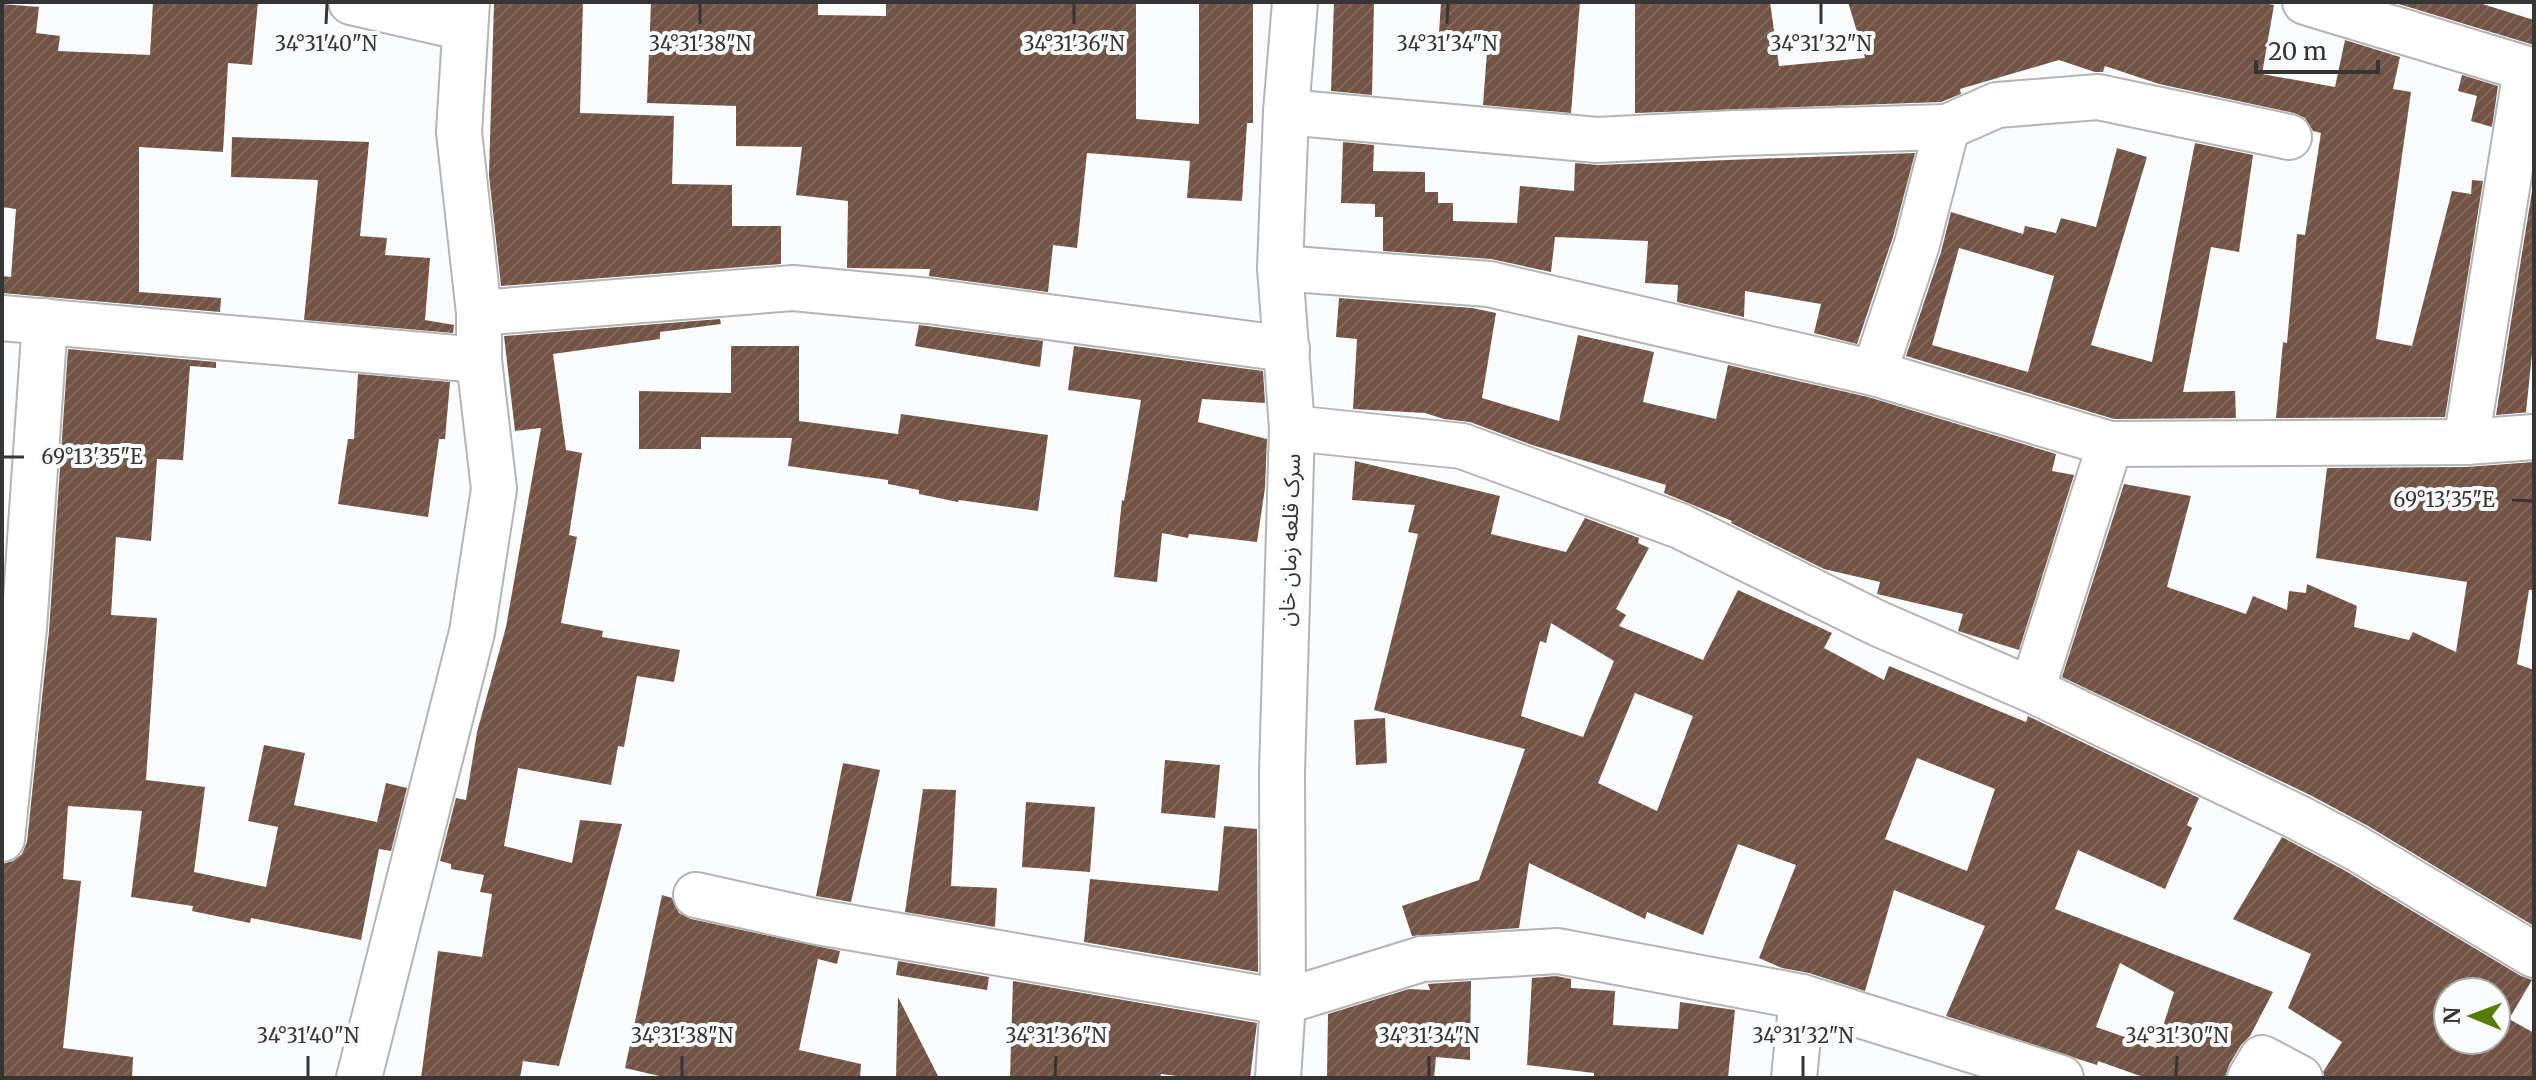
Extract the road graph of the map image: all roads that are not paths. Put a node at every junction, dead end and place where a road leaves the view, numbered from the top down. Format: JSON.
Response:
{"nodes":[{"id":1,"x":351,"y":2,"type":"edge"},
{"id":2,"x":1295,"y":2,"type":"edge"},
{"id":3,"x":2305,"y":2,"type":"edge"},
{"id":4,"x":466,"y":15,"type":"edge"},
{"id":5,"x":2530,"y":70,"type":"edge"},
{"id":6,"x":1286,"y":112,"type":"junction"},
{"id":7,"x":1947,"y":127,"type":"junction"},
{"id":8,"x":2289,"y":137,"type":"dead end"},
{"id":9,"x":1280,"y":268,"type":"junction"},
{"id":10,"x":479,"y":313,"type":"junction"},
{"id":11,"x":2,"y":318,"type":"edge"},
{"id":12,"x":45,"y":321,"type":"junction"},
{"id":13,"x":1287,"y":349,"type":"junction"},
{"id":14,"x":479,"y":360,"type":"junction"},
{"id":15,"x":1874,"y":373,"type":"junction"},
{"id":16,"x":1292,"y":428,"type":"junction"},
{"id":17,"x":2534,"y":437,"type":"edge"},
{"id":18,"x":2466,"y":442,"type":"junction"},
{"id":19,"x":2110,"y":444,"type":"junction"},
{"id":20,"x":2032,"y":690,"type":"junction"},
{"id":21,"x":2,"y":839,"type":"edge"},
{"id":22,"x":696,"y":895,"type":"dead end"},
{"id":23,"x":2534,"y":955,"type":"edge"},
{"id":24,"x":1802,"y":997,"type":"junction"},
{"id":25,"x":1283,"y":1002,"type":"junction"},
{"id":26,"x":359,"y":1078,"type":"edge"},
{"id":27,"x":1278,"y":1078,"type":"edge"},
{"id":28,"x":1794,"y":1078,"type":"edge"},
{"id":29,"x":2061,"y":1078,"type":"edge"},
{"id":30,"x":2250,"y":1078,"type":"edge"},
{"id":31,"x":2300,"y":1078,"type":"edge"}],
"edges":[{"from":1,"to":4,"type":"street"},
{"from":2,"to":6,"type":"street","name":"سرک قلعه زمان خان"},
{"from":3,"to":5,"type":"street"},
{"from":4,"to":10,"type":"street"},
{"from":5,"to":18,"type":"street"},
{"from":6,"to":7,"type":"street"},
{"from":6,"to":9,"type":"street","name":"سرک قلعه زمان خان"},
{"from":7,"to":8,"type":"street"},
{"from":7,"to":15,"type":"street"},
{"from":9,"to":13,"type":"street","name":"سرک قلعه زمان خان"},
{"from":9,"to":15,"type":"street"},
{"from":10,"to":13,"type":"street"},
{"from":10,"to":14,"type":"street"},
{"from":11,"to":12,"type":"street"},
{"from":12,"to":14,"type":"street"},
{"from":12,"to":21,"type":"street"},
{"from":13,"to":16,"type":"street","name":"سرک قلعه زمان خان"},
{"from":14,"to":26,"type":"street"},
{"from":15,"to":19,"type":"street"},
{"from":16,"to":20,"type":"street"},
{"from":16,"to":25,"type":"street","name":"سرک قلعه زمان خان"},
{"from":17,"to":18,"type":"street"},
{"from":18,"to":19,"type":"street"},
{"from":19,"to":20,"type":"street"},
{"from":20,"to":23,"type":"street"},
{"from":22,"to":25,"type":"street"},
{"from":24,"to":25,"type":"street"},
{"from":24,"to":28,"type":"street"},
{"from":24,"to":29,"type":"street"},
{"from":25,"to":27,"type":"street","name":"سرک قلعه زمان خان"},
{"from":30,"to":31,"type":"street"}]}
